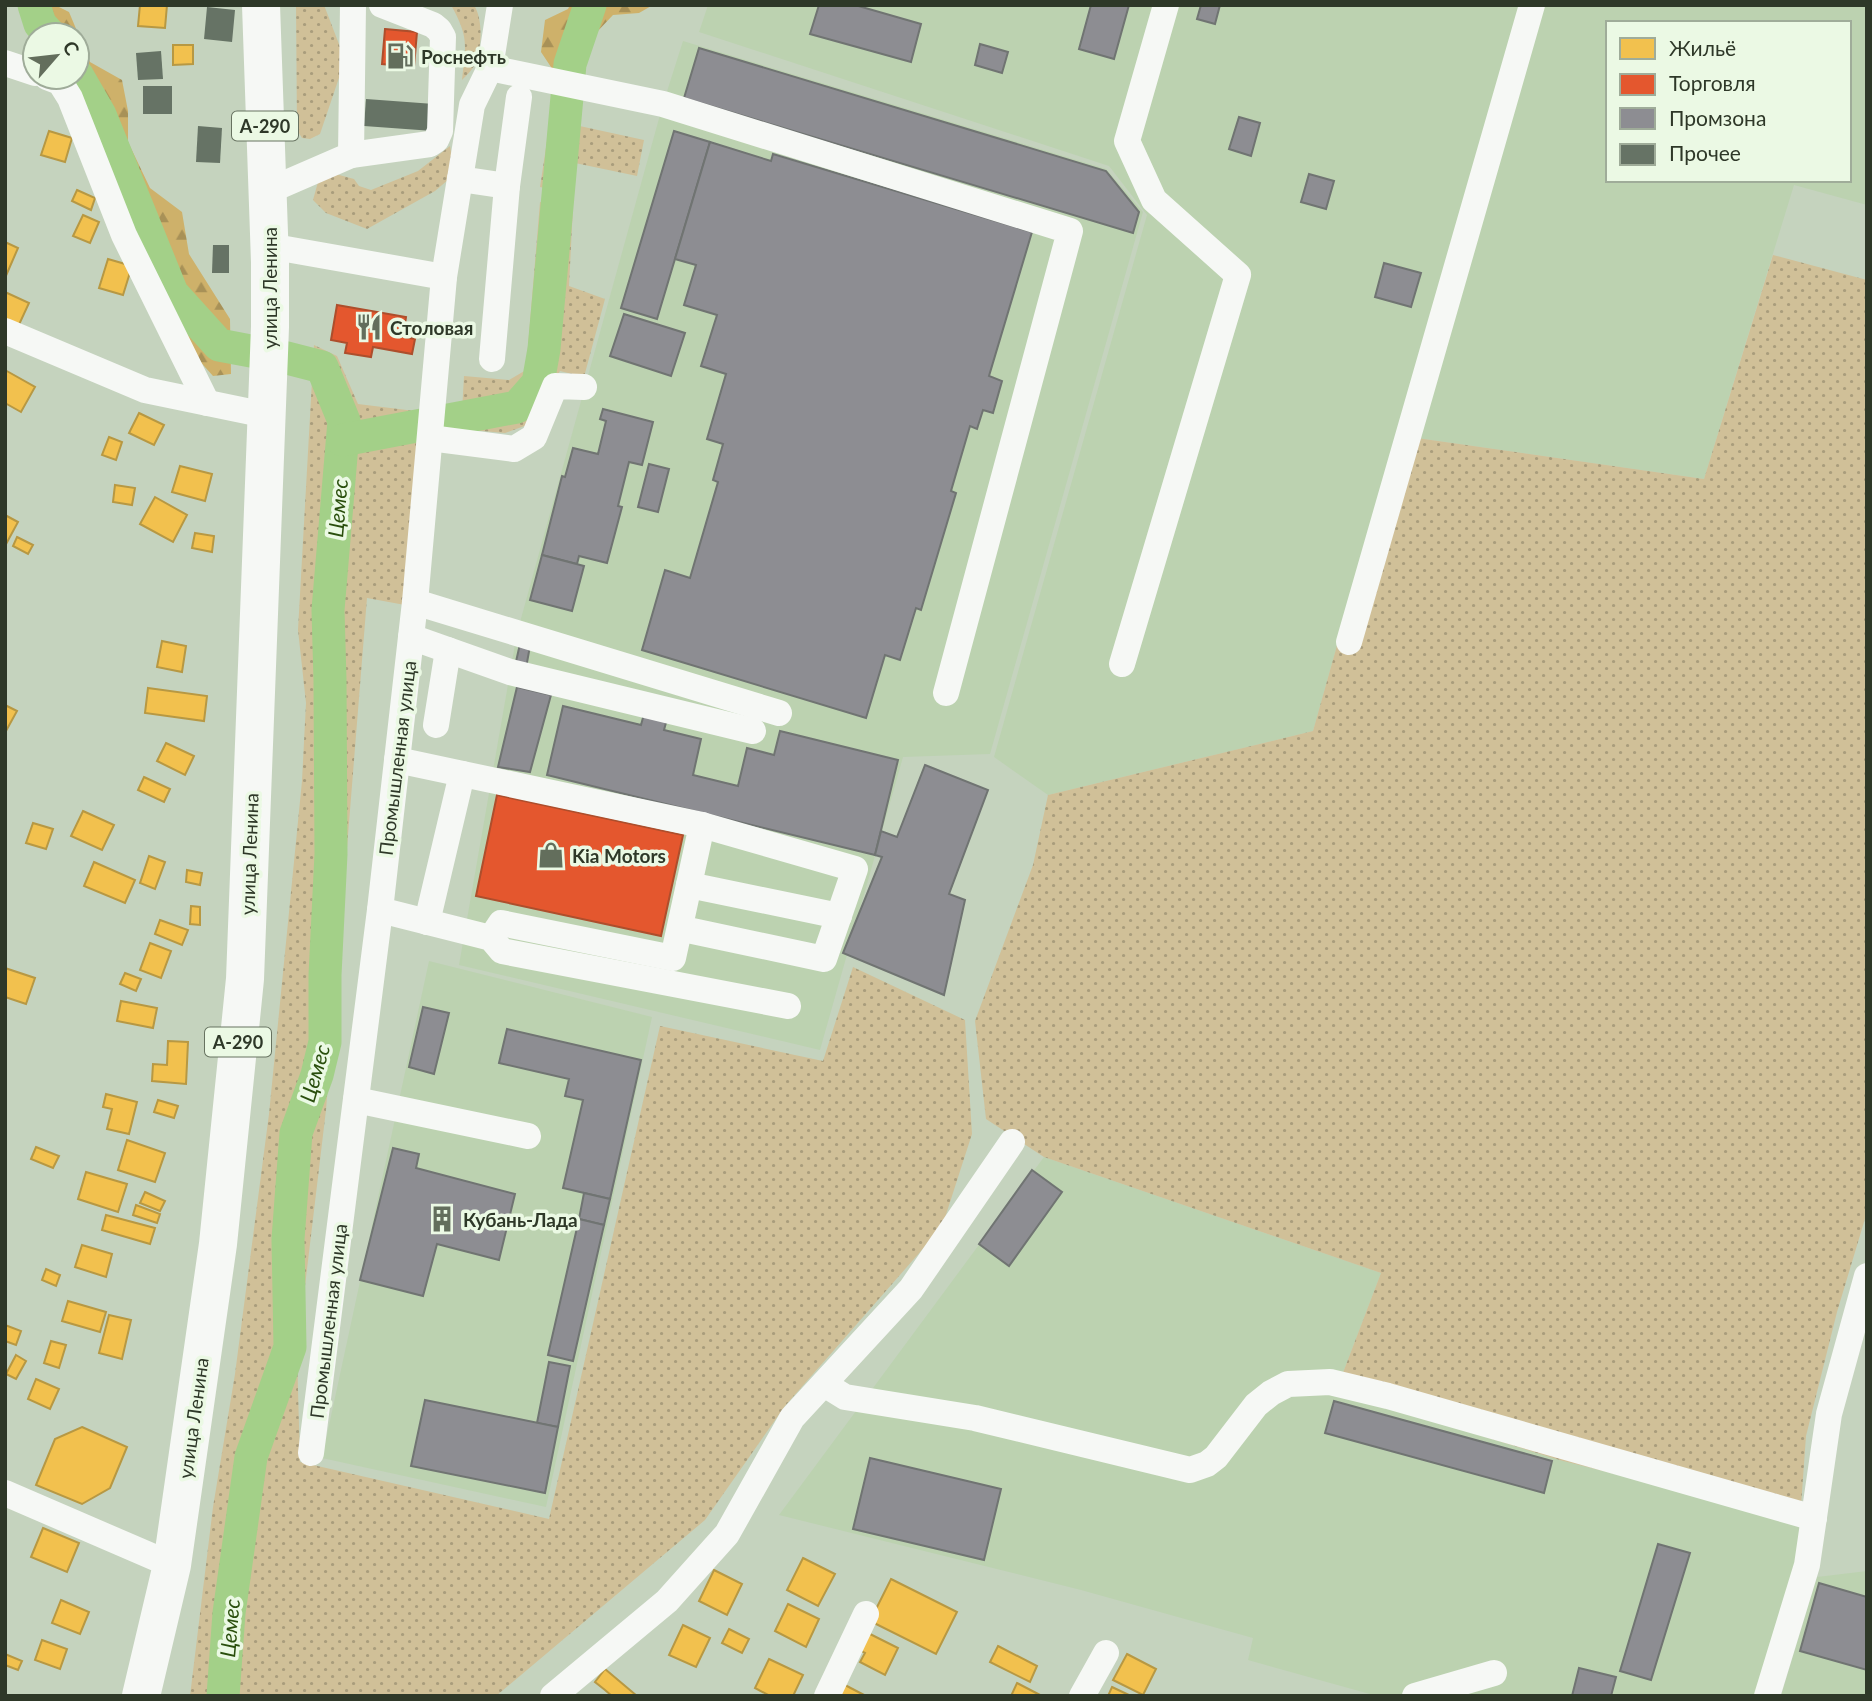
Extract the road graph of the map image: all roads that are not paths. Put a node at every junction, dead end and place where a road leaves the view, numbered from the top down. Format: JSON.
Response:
{"nodes":[{"id":1,"x":261,"y":5,"type":"edge"},
{"id":2,"x":353,"y":5,"type":"edge"},
{"id":3,"x":382,"y":5,"type":"edge"},
{"id":4,"x":500,"y":5,"type":"edge"},
{"id":5,"x":1166,"y":5,"type":"edge"},
{"id":6,"x":1532,"y":5,"type":"edge"},
{"id":7,"x":490,"y":68,"type":"junction"},
{"id":8,"x":66,"y":91,"type":"edge"},
{"id":9,"x":519,"y":97,"type":"dead end"},
{"id":10,"x":351,"y":155,"type":"junction"},
{"id":11,"x":460,"y":179,"type":"junction"},
{"id":12,"x":507,"y":186,"type":"junction"},
{"id":13,"x":268,"y":191,"type":"junction"},
{"id":14,"x":269,"y":246,"type":"junction"},
{"id":15,"x":444,"y":277,"type":"junction"},
{"id":16,"x":5,"y":331,"type":"edge"},
{"id":17,"x":492,"y":359,"type":"dead end"},
{"id":18,"x":584,"y":387,"type":"dead end"},
{"id":19,"x":267,"y":398,"type":"junction"},
{"id":20,"x":207,"y":403,"type":"junction"},
{"id":21,"x":431,"y":426,"type":"junction"},
{"id":22,"x":415,"y":602,"type":"junction"},
{"id":23,"x":411,"y":637,"type":"junction"},
{"id":24,"x":1349,"y":642,"type":"dead end"},
{"id":25,"x":448,"y":650,"type":"junction"},
{"id":26,"x":1122,"y":664,"type":"dead end"},
{"id":27,"x":946,"y":693,"type":"dead end"},
{"id":28,"x":779,"y":713,"type":"dead end"},
{"id":29,"x":436,"y":725,"type":"dead end"},
{"id":30,"x":753,"y":731,"type":"dead end"},
{"id":31,"x":397,"y":760,"type":"junction"},
{"id":32,"x":462,"y":774,"type":"junction"},
{"id":33,"x":702,"y":825,"type":"junction"},
{"id":34,"x":689,"y":885,"type":"junction"},
{"id":35,"x":380,"y":910,"type":"junction"},
{"id":36,"x":839,"y":916,"type":"junction"},
{"id":37,"x":427,"y":922,"type":"junction"},
{"id":38,"x":683,"y":929,"type":"dead end"},
{"id":39,"x":671,"y":971,"type":"junction"},
{"id":40,"x":788,"y":1006,"type":"dead end"},
{"id":41,"x":356,"y":1100,"type":"junction"},
{"id":42,"x":528,"y":1136,"type":"dead end"},
{"id":43,"x":1012,"y":1142,"type":"dead end"},
{"id":44,"x":1867,"y":1276,"type":"edge"},
{"id":45,"x":824,"y":1384,"type":"junction"},
{"id":46,"x":311,"y":1453,"type":"dead end"},
{"id":47,"x":5,"y":1493,"type":"edge"},
{"id":48,"x":1814,"y":1518,"type":"junction"},
{"id":49,"x":173,"y":1565,"type":"junction"},
{"id":50,"x":866,"y":1614,"type":"dead end"},
{"id":51,"x":1106,"y":1653,"type":"dead end"},
{"id":52,"x":1494,"y":1673,"type":"dead end"},
{"id":53,"x":141,"y":1696,"type":"edge"},
{"id":54,"x":553,"y":1696,"type":"edge"},
{"id":55,"x":827,"y":1696,"type":"edge"},
{"id":56,"x":1082,"y":1696,"type":"edge"},
{"id":57,"x":1415,"y":1696,"type":"edge"},
{"id":58,"x":1767,"y":1696,"type":"edge"}],
"edges":[{"from":1,"to":13,"type":"highway","name":"улица Ленина","number":"А-290"},
{"from":2,"to":10,"type":"street"},
{"from":3,"to":10,"type":"street"},
{"from":4,"to":7,"type":"street","name":"Промышленная улица"},
{"from":5,"to":26,"type":"street"},
{"from":6,"to":24,"type":"street"},
{"from":7,"to":11,"type":"street","name":"Промышленная улица"},
{"from":7,"to":27,"type":"street"},
{"from":8,"to":20,"type":"street"},
{"from":9,"to":12,"type":"street"},
{"from":10,"to":13,"type":"street"},
{"from":11,"to":12,"type":"street"},
{"from":11,"to":15,"type":"street","name":"Промышленная улица"},
{"from":12,"to":17,"type":"street"},
{"from":13,"to":14,"type":"highway","name":"улица Ленина","number":"А-290"},
{"from":14,"to":15,"type":"street"},
{"from":14,"to":19,"type":"highway","name":"улица Ленина","number":"А-290"},
{"from":15,"to":21,"type":"street","name":"Промышленная улица"},
{"from":16,"to":20,"type":"street"},
{"from":18,"to":21,"type":"street"},
{"from":19,"to":20,"type":"street"},
{"from":19,"to":49,"type":"highway","name":"улица Ленина","number":"А-290"},
{"from":21,"to":22,"type":"street","name":"Промышленная улица"},
{"from":22,"to":23,"type":"street","name":"Промышленная улица"},
{"from":22,"to":28,"type":"street"},
{"from":23,"to":25,"type":"street"},
{"from":23,"to":31,"type":"street","name":"Промышленная улица"},
{"from":25,"to":29,"type":"street"},
{"from":25,"to":30,"type":"street"},
{"from":31,"to":32,"type":"street"},
{"from":31,"to":35,"type":"street","name":"Промышленная улица"},
{"from":32,"to":33,"type":"street"},
{"from":32,"to":37,"type":"street"},
{"from":33,"to":34,"type":"street"},
{"from":33,"to":36,"type":"street"},
{"from":34,"to":36,"type":"street"},
{"from":34,"to":39,"type":"street"},
{"from":35,"to":37,"type":"street"},
{"from":35,"to":41,"type":"street","name":"Промышленная улица"},
{"from":36,"to":38,"type":"street"},
{"from":37,"to":39,"type":"street"},
{"from":39,"to":40,"type":"street"},
{"from":41,"to":42,"type":"street"},
{"from":41,"to":46,"type":"street","name":"Промышленная улица"},
{"from":43,"to":45,"type":"street"},
{"from":44,"to":48,"type":"street"},
{"from":45,"to":48,"type":"street"},
{"from":45,"to":54,"type":"street"},
{"from":47,"to":49,"type":"street"},
{"from":48,"to":58,"type":"street"},
{"from":49,"to":53,"type":"highway","name":"улица Ленина","number":"А-290"},
{"from":50,"to":55,"type":"street"},
{"from":51,"to":56,"type":"street"},
{"from":52,"to":57,"type":"street"}]}
